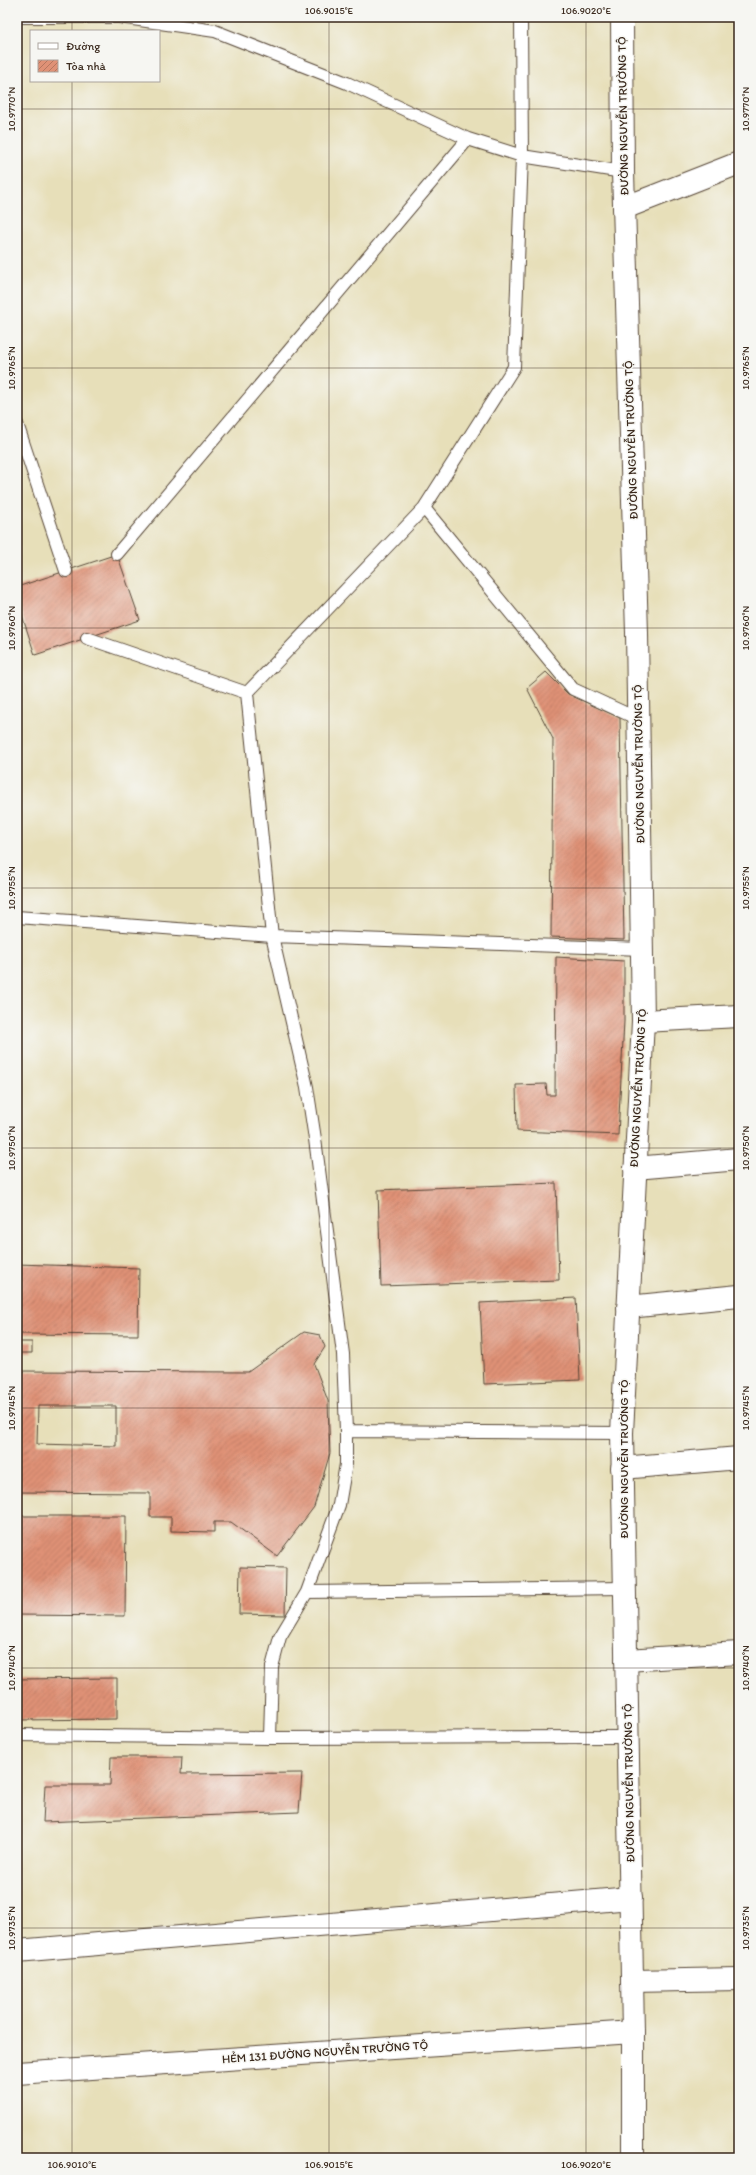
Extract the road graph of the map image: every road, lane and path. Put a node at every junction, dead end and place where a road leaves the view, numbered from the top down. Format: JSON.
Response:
{"nodes":[{"id":1,"x":17,"y":17,"type":"edge"},
{"id":2,"x":521,"y":17,"type":"edge"},
{"id":3,"x":622,"y":17,"type":"edge"},
{"id":4,"x":468,"y":139,"type":"junction"},
{"id":5,"x":522,"y":156,"type":"junction"},
{"id":6,"x":739,"y":162,"type":"edge"},
{"id":7,"x":623,"y":172,"type":"junction"},
{"id":8,"x":624,"y":208,"type":"junction"},
{"id":9,"x":17,"y":424,"type":"edge"},
{"id":10,"x":424,"y":508,"type":"junction"},
{"id":11,"x":117,"y":554,"type":"dead end"},
{"id":12,"x":66,"y":571,"type":"dead end"},
{"id":13,"x":87,"y":638,"type":"dead end"},
{"id":14,"x":247,"y":693,"type":"junction"},
{"id":15,"x":638,"y":719,"type":"junction"},
{"id":16,"x":17,"y":917,"type":"edge"},
{"id":17,"x":272,"y":936,"type":"junction"},
{"id":18,"x":642,"y":949,"type":"junction"},
{"id":19,"x":739,"y":1016,"type":"edge"},
{"id":20,"x":643,"y":1021,"type":"junction"},
{"id":21,"x":739,"y":1159,"type":"edge"},
{"id":22,"x":635,"y":1168,"type":"junction"},
{"id":23,"x":739,"y":1296,"type":"edge"},
{"id":24,"x":628,"y":1307,"type":"junction"},
{"id":25,"x":346,"y":1432,"type":"junction"},
{"id":26,"x":622,"y":1432,"type":"junction"},
{"id":27,"x":739,"y":1458,"type":"edge"},
{"id":28,"x":622,"y":1468,"type":"junction"},
{"id":29,"x":625,"y":1588,"type":"junction"},
{"id":30,"x":307,"y":1592,"type":"junction"},
{"id":31,"x":739,"y":1653,"type":"edge"},
{"id":32,"x":626,"y":1660,"type":"junction"},
{"id":33,"x":17,"y":1735,"type":"edge"},
{"id":34,"x":628,"y":1737,"type":"junction"},
{"id":35,"x":270,"y":1738,"type":"junction"},
{"id":36,"x":631,"y":1898,"type":"junction"},
{"id":37,"x":17,"y":1951,"type":"edge"},
{"id":38,"x":739,"y":1980,"type":"edge"},
{"id":39,"x":632,"y":1982,"type":"junction"},
{"id":40,"x":633,"y":2032,"type":"junction"},
{"id":41,"x":17,"y":2072,"type":"edge"},
{"id":42,"x":633,"y":2158,"type":"edge"}],
"edges":[{"from":1,"to":4,"type":"lane"},
{"from":2,"to":5,"type":"lane"},
{"from":3,"to":7,"type":"main road","name":"ĐƯỜNG NGUYỄN TRƯỜNG TỘ"},
{"from":4,"to":5,"type":"lane"},
{"from":4,"to":11,"type":"lane"},
{"from":5,"to":7,"type":"lane"},
{"from":5,"to":10,"type":"lane"},
{"from":6,"to":8,"type":"main road"},
{"from":7,"to":8,"type":"main road","name":"ĐƯỜNG NGUYỄN TRƯỜNG TỘ"},
{"from":8,"to":15,"type":"main road","name":"ĐƯỜNG NGUYỄN TRƯỜNG TỘ"},
{"from":9,"to":12,"type":"lane"},
{"from":10,"to":14,"type":"lane"},
{"from":10,"to":15,"type":"lane"},
{"from":13,"to":14,"type":"lane"},
{"from":14,"to":17,"type":"lane"},
{"from":15,"to":18,"type":"main road","name":"ĐƯỜNG NGUYỄN TRƯỜNG TỘ"},
{"from":16,"to":17,"type":"lane"},
{"from":17,"to":18,"type":"lane"},
{"from":17,"to":25,"type":"lane"},
{"from":18,"to":20,"type":"main road","name":"ĐƯỜNG NGUYỄN TRƯỜNG TỘ"},
{"from":19,"to":20,"type":"main road"},
{"from":20,"to":22,"type":"main road","name":"ĐƯỜNG NGUYỄN TRƯỜNG TỘ"},
{"from":21,"to":22,"type":"main road"},
{"from":22,"to":24,"type":"main road","name":"ĐƯỜNG NGUYỄN TRƯỜNG TỘ"},
{"from":23,"to":24,"type":"main road"},
{"from":24,"to":26,"type":"main road","name":"ĐƯỜNG NGUYỄN TRƯỜNG TỘ"},
{"from":25,"to":26,"type":"lane"},
{"from":25,"to":30,"type":"lane"},
{"from":26,"to":28,"type":"main road","name":"ĐƯỜNG NGUYỄN TRƯỜNG TỘ"},
{"from":27,"to":28,"type":"main road"},
{"from":28,"to":29,"type":"main road","name":"ĐƯỜNG NGUYỄN TRƯỜNG TỘ"},
{"from":29,"to":30,"type":"lane"},
{"from":29,"to":32,"type":"main road","name":"ĐƯỜNG NGUYỄN TRƯỜNG TỘ"},
{"from":30,"to":35,"type":"lane"},
{"from":31,"to":32,"type":"main road"},
{"from":32,"to":34,"type":"main road","name":"ĐƯỜNG NGUYỄN TRƯỜNG TỘ"},
{"from":33,"to":35,"type":"lane"},
{"from":34,"to":35,"type":"lane"},
{"from":34,"to":36,"type":"main road","name":"ĐƯỜNG NGUYỄN TRƯỜNG TỘ"},
{"from":36,"to":37,"type":"main road"},
{"from":36,"to":39,"type":"main road","name":"ĐƯỜNG NGUYỄN TRƯỜNG TỘ"},
{"from":38,"to":39,"type":"main road"},
{"from":39,"to":40,"type":"main road","name":"ĐƯỜNG NGUYỄN TRƯỜNG TỘ"},
{"from":40,"to":41,"type":"main road","name":"HẺM 131 ĐƯỜNG NGUYỄN TRƯỜNG TỘ"},
{"from":40,"to":42,"type":"main road","name":"ĐƯỜNG NGUYỄN TRƯỜNG TỘ"}]}
